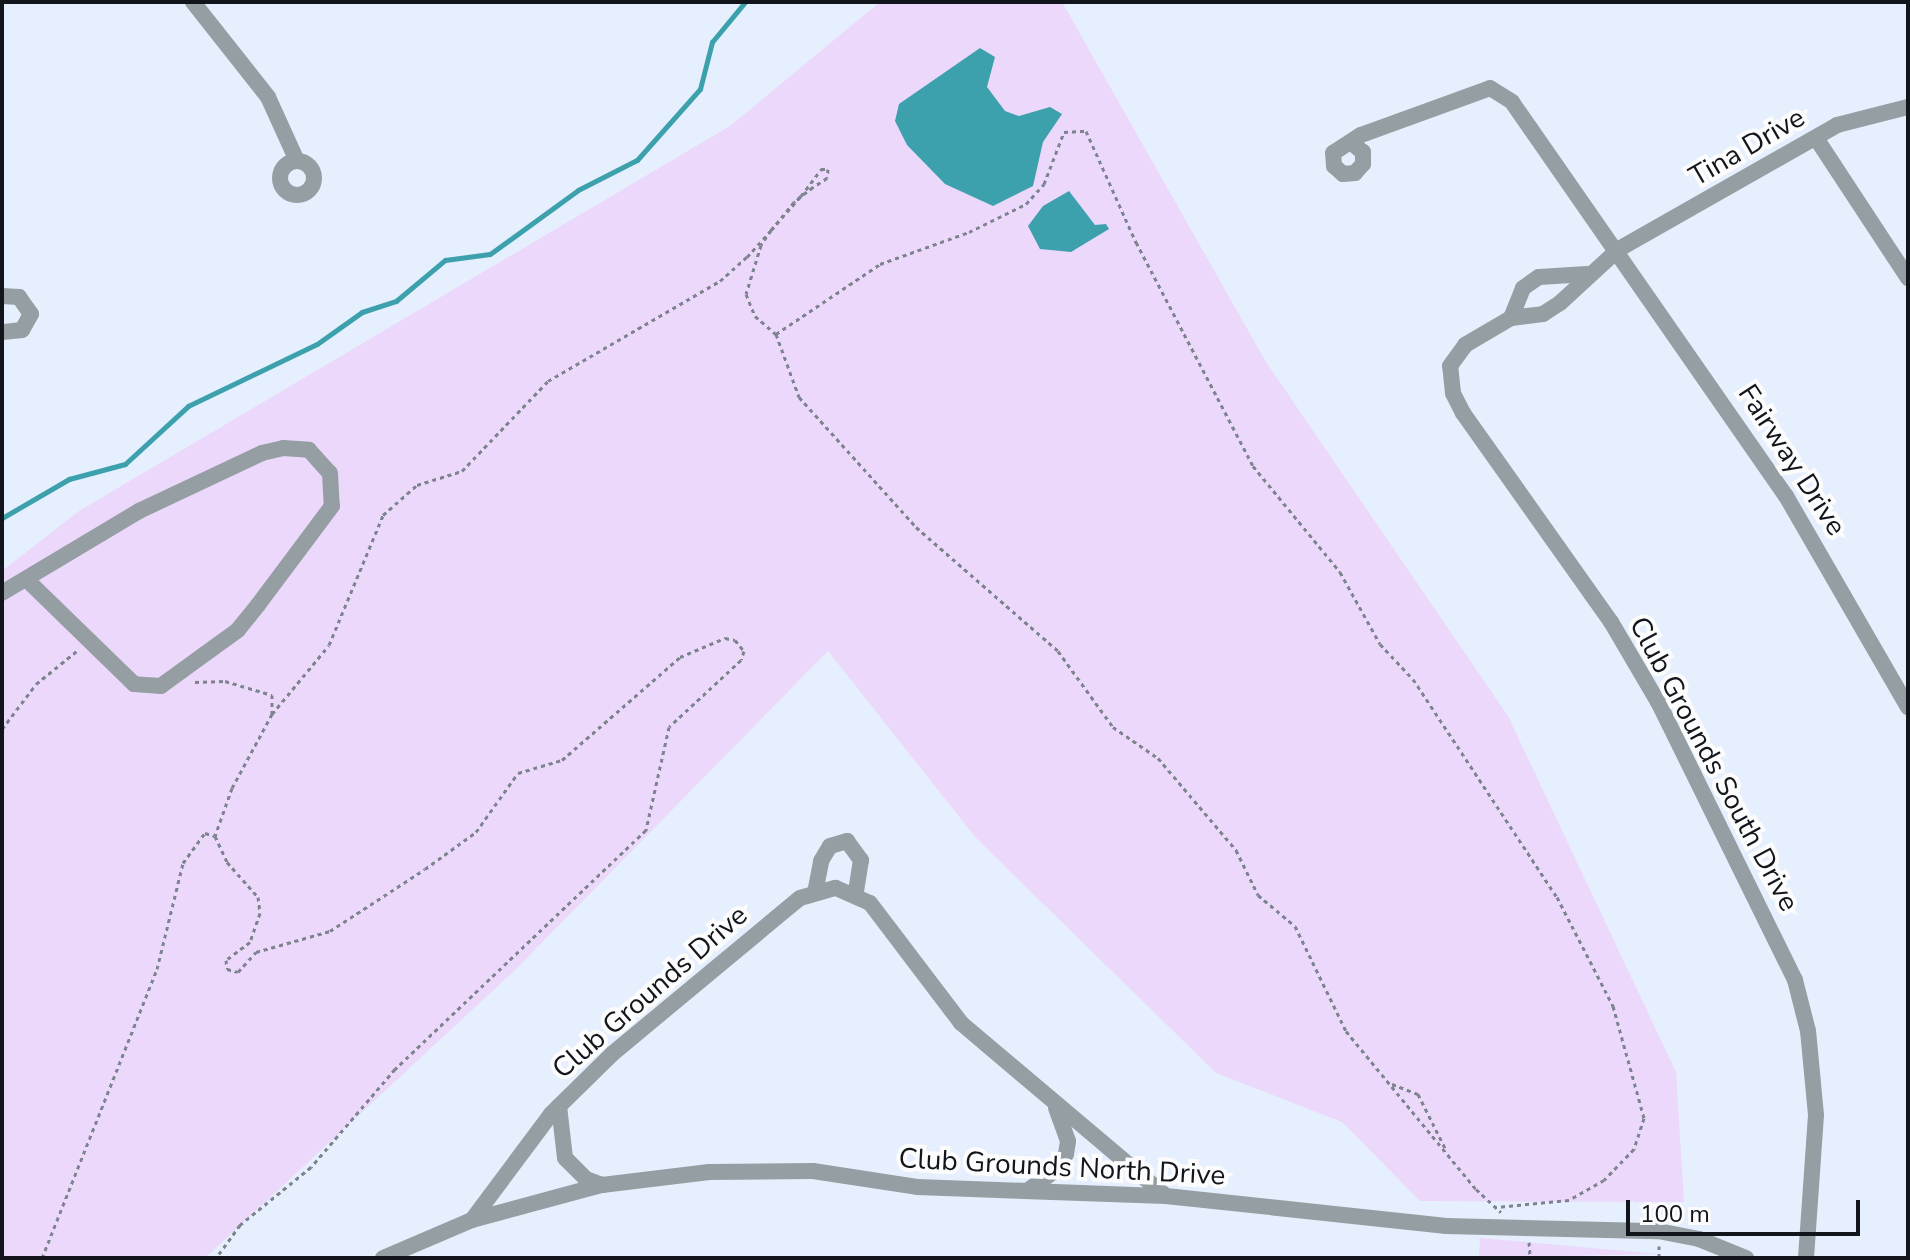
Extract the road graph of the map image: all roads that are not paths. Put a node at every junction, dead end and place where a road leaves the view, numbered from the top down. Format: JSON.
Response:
{"nodes":[{"id":1,"x":193,"y":2,"type":"edge"},
{"id":2,"x":1908,"y":107,"type":"edge"},
{"id":3,"x":1816,"y":138,"type":"junction"},
{"id":4,"x":1353,"y":144,"type":"dead end"},
{"id":5,"x":297,"y":161,"type":"dead end"},
{"id":6,"x":1619,"y":249,"type":"junction"},
{"id":7,"x":1587,"y":274,"type":"junction"},
{"id":8,"x":1908,"y":278,"type":"edge"},
{"id":9,"x":2,"y":296,"type":"edge"},
{"id":10,"x":1511,"y":318,"type":"junction"},
{"id":11,"x":2,"y":332,"type":"edge"},
{"id":12,"x":27,"y":580,"type":"junction"},
{"id":13,"x":2,"y":593,"type":"edge"},
{"id":14,"x":1908,"y":707,"type":"edge"},
{"id":15,"x":815,"y":893,"type":"junction"},
{"id":16,"x":855,"y":896,"type":"junction"},
{"id":17,"x":1054,"y":1104,"type":"junction"},
{"id":18,"x":559,"y":1106,"type":"junction"},
{"id":19,"x":602,"y":1185,"type":"junction"},
{"id":20,"x":1027,"y":1191,"type":"junction"},
{"id":21,"x":1166,"y":1196,"type":"junction"},
{"id":22,"x":472,"y":1220,"type":"junction"},
{"id":23,"x":383,"y":1258,"type":"edge"},
{"id":24,"x":1746,"y":1258,"type":"edge"},
{"id":25,"x":1806,"y":1258,"type":"edge"}],
"edges":[{"from":1,"to":5,"type":"street"},
{"from":2,"to":3,"type":"street","name":"Tina Drive"},
{"from":3,"to":6,"type":"street","name":"Tina Drive"},
{"from":3,"to":8,"type":"street"},
{"from":4,"to":6,"type":"street","name":"Fairway Drive"},
{"from":6,"to":7,"type":"street","name":"Club Grounds South Drive"},
{"from":6,"to":14,"type":"street","name":"Fairway Drive"},
{"from":7,"to":10,"type":"street","name":"Club Grounds South Drive"},
{"from":7,"to":10,"type":"street"},
{"from":9,"to":11,"type":"street"},
{"from":10,"to":25,"type":"street","name":"Club Grounds South Drive"},
{"from":12,"to":12,"type":"street"},
{"from":12,"to":13,"type":"street"},
{"from":15,"to":16,"type":"street"},
{"from":15,"to":16,"type":"street"},
{"from":15,"to":18,"type":"street","name":"Club Grounds Drive"},
{"from":16,"to":17,"type":"street"},
{"from":17,"to":20,"type":"street"},
{"from":17,"to":21,"type":"street"},
{"from":18,"to":19,"type":"street"},
{"from":18,"to":22,"type":"street","name":"Club Grounds Drive"},
{"from":19,"to":20,"type":"street","name":"Club Grounds North Drive"},
{"from":19,"to":22,"type":"street","name":"Club Grounds North Drive"},
{"from":20,"to":21,"type":"street","name":"Club Grounds North Drive"},
{"from":21,"to":24,"type":"street","name":"Club Grounds North Drive"},
{"from":22,"to":23,"type":"street","name":"Club Grounds North Drive"}]}
